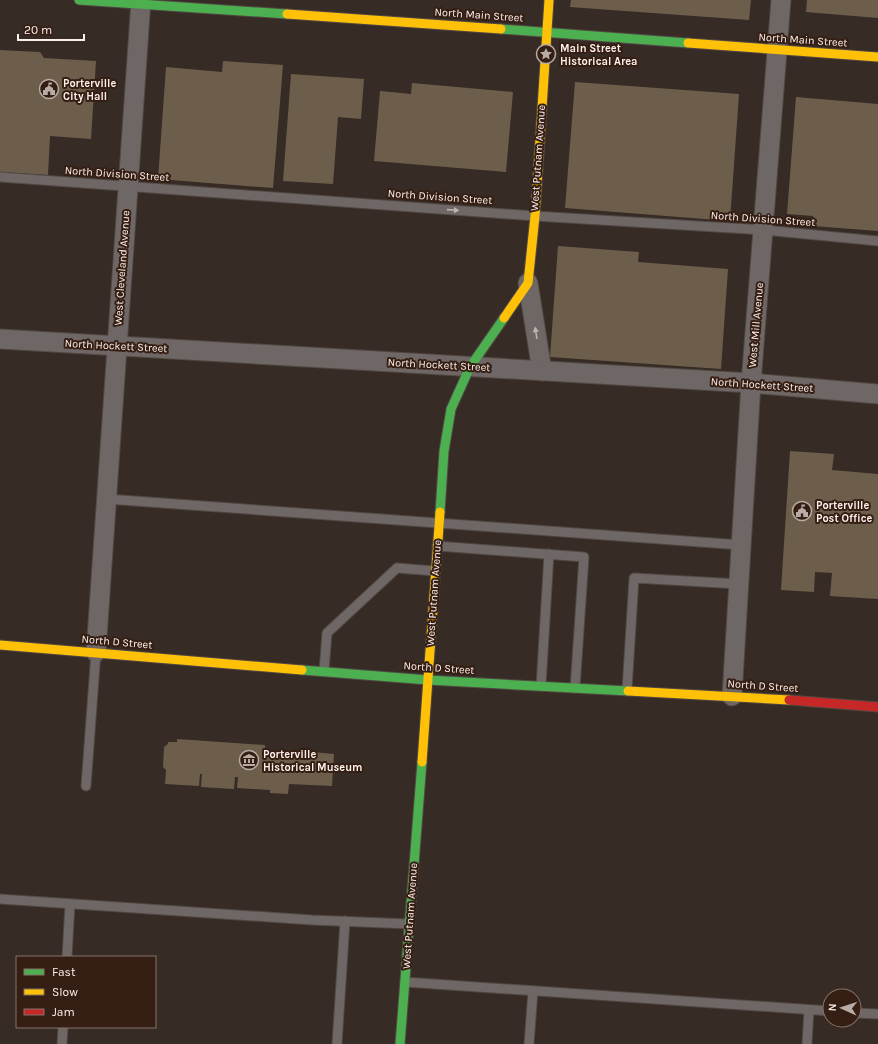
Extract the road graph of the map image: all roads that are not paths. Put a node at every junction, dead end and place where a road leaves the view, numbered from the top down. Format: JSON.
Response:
{"nodes":[{"id":1,"x":79,"y":0,"type":"edge"},
{"id":2,"x":549,"y":0,"type":"edge"},
{"id":3,"x":781,"y":0,"type":"edge"},
{"id":4,"x":141,"y":2,"type":"edge"},
{"id":5,"x":547,"y":32,"type":"junction"},
{"id":6,"x":776,"y":50,"type":"junction"},
{"id":7,"x":878,"y":57,"type":"edge"},
{"id":8,"x":0,"y":177,"type":"edge"},
{"id":9,"x":128,"y":187,"type":"junction"},
{"id":10,"x":534,"y":216,"type":"junction"},
{"id":11,"x":764,"y":230,"type":"junction"},
{"id":12,"x":878,"y":241,"type":"edge"},
{"id":13,"x":528,"y":283,"type":"junction"},
{"id":14,"x":0,"y":340,"type":"edge"},
{"id":15,"x":116,"y":346,"type":"junction"},
{"id":16,"x":470,"y":367,"type":"junction"},
{"id":17,"x":542,"y":371,"type":"junction"},
{"id":18,"x":751,"y":383,"type":"junction"},
{"id":19,"x":878,"y":394,"type":"edge"},
{"id":20,"x":107,"y":499,"type":"junction"},
{"id":21,"x":439,"y":522,"type":"junction"},
{"id":22,"x":741,"y":545,"type":"junction"},
{"id":23,"x":437,"y":546,"type":"junction"},
{"id":24,"x":549,"y":554,"type":"junction"},
{"id":25,"x":435,"y":571,"type":"junction"},
{"id":26,"x":739,"y":584,"type":"junction"},
{"id":27,"x":0,"y":645,"type":"edge"},
{"id":28,"x":96,"y":652,"type":"junction"},
{"id":29,"x":324,"y":671,"type":"junction"},
{"id":30,"x":428,"y":680,"type":"junction"},
{"id":31,"x":541,"y":686,"type":"junction"},
{"id":32,"x":575,"y":688,"type":"junction"},
{"id":33,"x":626,"y":690,"type":"junction"},
{"id":34,"x":732,"y":696,"type":"junction"},
{"id":35,"x":878,"y":707,"type":"edge"},
{"id":36,"x":86,"y":786,"type":"dead end"},
{"id":37,"x":0,"y":899,"type":"edge"},
{"id":38,"x":70,"y":904,"type":"junction"},
{"id":39,"x":345,"y":921,"type":"junction"},
{"id":40,"x":410,"y":924,"type":"junction"},
{"id":41,"x":67,"y":956,"type":"edge"},
{"id":42,"x":405,"y":982,"type":"junction"},
{"id":43,"x":532,"y":991,"type":"junction"},
{"id":44,"x":809,"y":1010,"type":"junction"},
{"id":45,"x":822,"y":1011,"type":"edge"},
{"id":46,"x":862,"y":1013,"type":"edge"},
{"id":47,"x":878,"y":1014,"type":"edge"},
{"id":48,"x":63,"y":1028,"type":"edge"},
{"id":49,"x":62,"y":1044,"type":"edge"},
{"id":50,"x":337,"y":1044,"type":"edge"},
{"id":51,"x":400,"y":1044,"type":"edge"},
{"id":52,"x":529,"y":1044,"type":"edge"},
{"id":53,"x":807,"y":1044,"type":"edge"}],
"edges":[{"from":1,"to":4,"type":"street","name":"North Main Street"},
{"from":2,"to":5,"type":"street","name":"West Putnam Avenue"},
{"from":3,"to":6,"type":"street","name":"West Mill Avenue"},
{"from":4,"to":5,"type":"street","name":"North Main Street"},
{"from":4,"to":9,"type":"street","name":"West Cleveland Avenue"},
{"from":5,"to":6,"type":"street","name":"North Main Street"},
{"from":5,"to":10,"type":"street","name":"West Putnam Avenue"},
{"from":6,"to":7,"type":"street","name":"North Main Street"},
{"from":6,"to":11,"type":"street","name":"West Mill Avenue"},
{"from":8,"to":9,"type":"lane","name":"North Division Street"},
{"from":9,"to":10,"type":"lane","name":"North Division Street","one_way":true},
{"from":9,"to":15,"type":"street","name":"West Cleveland Avenue"},
{"from":10,"to":11,"type":"lane","name":"North Division Street"},
{"from":10,"to":13,"type":"street","name":"West Putnam Avenue"},
{"from":11,"to":12,"type":"lane","name":"North Division Street"},
{"from":11,"to":18,"type":"street","name":"West Mill Avenue"},
{"from":13,"to":16,"type":"street","name":"West Putnam Avenue"},
{"from":17,"to":13,"type":"street","name":"West Putnam Avenue","one_way":true},
{"from":14,"to":15,"type":"street","name":"North Hockett Street"},
{"from":15,"to":16,"type":"street","name":"North Hockett Street"},
{"from":15,"to":20,"type":"street","name":"West Cleveland Avenue"},
{"from":16,"to":17,"type":"street","name":"North Hockett Street"},
{"from":16,"to":21,"type":"street","name":"West Putnam Avenue"},
{"from":17,"to":18,"type":"street","name":"North Hockett Street"},
{"from":18,"to":19,"type":"street","name":"North Hockett Street"},
{"from":18,"to":22,"type":"street","name":"West Mill Avenue"},
{"from":20,"to":21,"type":"lane"},
{"from":20,"to":28,"type":"street","name":"West Cleveland Avenue"},
{"from":21,"to":22,"type":"lane"},
{"from":21,"to":23,"type":"street","name":"West Putnam Avenue"},
{"from":22,"to":26,"type":"street","name":"West Mill Avenue"},
{"from":23,"to":24,"type":"lane"},
{"from":23,"to":25,"type":"street","name":"West Putnam Avenue"},
{"from":24,"to":31,"type":"lane"},
{"from":24,"to":32,"type":"lane"},
{"from":25,"to":29,"type":"lane"},
{"from":25,"to":30,"type":"street","name":"West Putnam Avenue"},
{"from":26,"to":33,"type":"lane"},
{"from":26,"to":34,"type":"street","name":"West Mill Avenue"},
{"from":27,"to":28,"type":"street","name":"North D Street"},
{"from":28,"to":29,"type":"street","name":"North D Street"},
{"from":28,"to":36,"type":"lane"},
{"from":29,"to":30,"type":"street","name":"North D Street"},
{"from":30,"to":31,"type":"street","name":"North D Street"},
{"from":30,"to":40,"type":"street","name":"West Putnam Avenue"},
{"from":31,"to":32,"type":"street","name":"North D Street"},
{"from":32,"to":33,"type":"street","name":"North D Street"},
{"from":33,"to":34,"type":"street","name":"North D Street"},
{"from":34,"to":35,"type":"street","name":"North D Street"},
{"from":37,"to":38,"type":"lane"},
{"from":38,"to":39,"type":"lane"},
{"from":38,"to":41,"type":"lane"},
{"from":39,"to":40,"type":"lane"},
{"from":39,"to":50,"type":"lane"},
{"from":40,"to":42,"type":"street","name":"West Putnam Avenue"},
{"from":42,"to":43,"type":"lane"},
{"from":42,"to":51,"type":"street","name":"West Putnam Avenue"},
{"from":43,"to":44,"type":"lane"},
{"from":43,"to":52,"type":"lane"},
{"from":44,"to":45,"type":"lane"},
{"from":44,"to":53,"type":"lane"},
{"from":46,"to":47,"type":"lane"},
{"from":48,"to":49,"type":"lane"}]}
